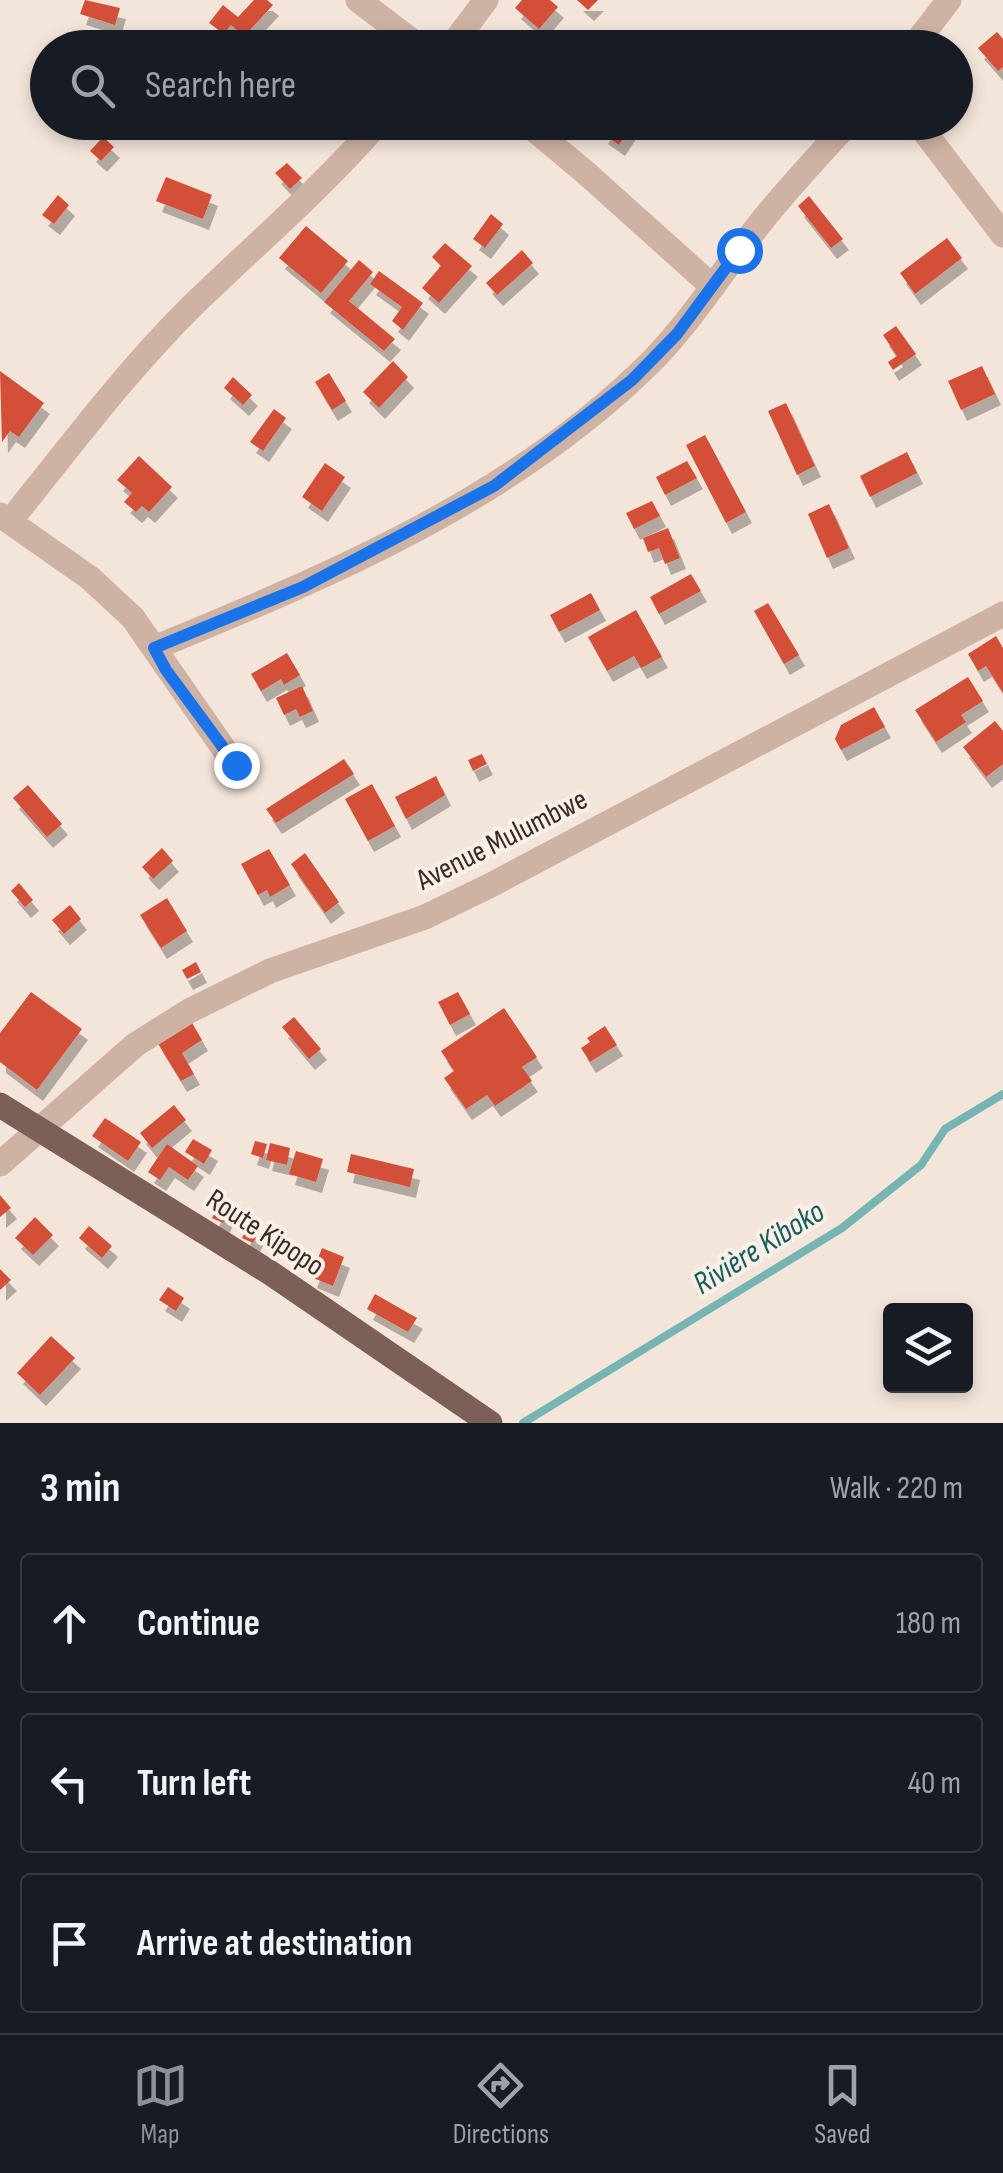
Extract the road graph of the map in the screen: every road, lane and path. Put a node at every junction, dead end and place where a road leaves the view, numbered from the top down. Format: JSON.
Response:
{"nodes":[{"id":1,"x":358,"y":0,"type":"edge"},
{"id":2,"x":486,"y":0,"type":"edge"},
{"id":3,"x":948,"y":0,"type":"edge"},
{"id":4,"x":397,"y":30,"type":"edge"},
{"id":5,"x":464,"y":30,"type":"edge"},
{"id":6,"x":926,"y":30,"type":"edge"},
{"id":7,"x":363,"y":140,"type":"edge"},
{"id":8,"x":547,"y":140,"type":"edge"},
{"id":9,"x":833,"y":140,"type":"edge"},
{"id":10,"x":931,"y":140,"type":"edge"},
{"id":11,"x":1003,"y":235,"type":"edge"},
{"id":12,"x":713,"y":286,"type":"junction"},
{"id":13,"x":5,"y":518,"type":"edge"},
{"id":14,"x":1003,"y":614,"type":"edge"},
{"id":15,"x":154,"y":648,"type":"junction"},
{"id":16,"x":236,"y":765,"type":"dead end"},
{"id":17,"x":0,"y":1105,"type":"edge"},
{"id":18,"x":40,"y":1130,"type":"junction"},
{"id":19,"x":0,"y":1164,"type":"edge"},
{"id":20,"x":490,"y":1423,"type":"edge"}],
"edges":[{"from":1,"to":4,"type":"street"},
{"from":2,"to":5,"type":"street"},
{"from":3,"to":6,"type":"street"},
{"from":7,"to":13,"type":"street"},
{"from":8,"to":12,"type":"street"},
{"from":9,"to":12,"type":"street"},
{"from":10,"to":11,"type":"street"},
{"from":12,"to":15,"type":"street"},
{"from":13,"to":15,"type":"street"},
{"from":14,"to":18,"type":"street","name":"Avenue Mulumbwe"},
{"from":15,"to":16,"type":"street"},
{"from":17,"to":18,"type":"main road","name":"Route Kipopo"},
{"from":18,"to":19,"type":"street","name":"Avenue Mulumbwe"},
{"from":18,"to":20,"type":"main road","name":"Route Kipopo"}]}
